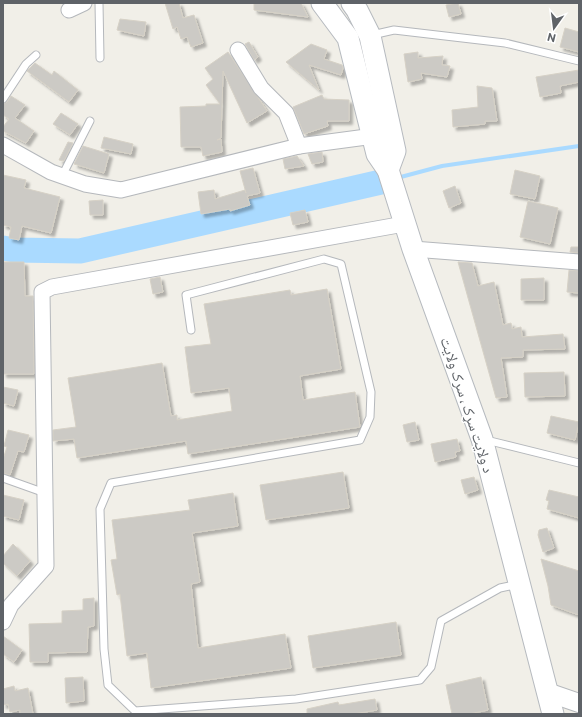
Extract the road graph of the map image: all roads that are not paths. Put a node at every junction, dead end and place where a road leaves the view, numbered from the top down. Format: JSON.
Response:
{"nodes":[{"id":1,"x":84,"y":3,"type":"edge"},
{"id":2,"x":99,"y":3,"type":"edge"},
{"id":3,"x":322,"y":3,"type":"edge"},
{"id":4,"x":352,"y":3,"type":"edge"},
{"id":5,"x":70,"y":10,"type":"dead end"},
{"id":6,"x":370,"y":36,"type":"junction"},
{"id":7,"x":238,"y":50,"type":"dead end"},
{"id":8,"x":36,"y":55,"type":"dead end"},
{"id":9,"x":100,"y":58,"type":"dead end"},
{"id":10,"x":579,"y":61,"type":"edge"},
{"id":11,"x":3,"y":99,"type":"edge"},
{"id":12,"x":90,"y":121,"type":"dead end"},
{"id":13,"x":374,"y":136,"type":"junction"},
{"id":14,"x":3,"y":145,"type":"edge"},
{"id":15,"x":299,"y":146,"type":"junction"},
{"id":16,"x":388,"y":170,"type":"junction"},
{"id":17,"x":62,"y":176,"type":"junction"},
{"id":18,"x":404,"y":224,"type":"junction"},
{"id":19,"x":413,"y":249,"type":"junction"},
{"id":20,"x":579,"y":262,"type":"edge"},
{"id":21,"x":191,"y":330,"type":"dead end"},
{"id":22,"x":482,"y":439,"type":"junction"},
{"id":23,"x":579,"y":463,"type":"edge"},
{"id":24,"x":3,"y":478,"type":"edge"},
{"id":25,"x":45,"y":493,"type":"junction"},
{"id":26,"x":519,"y":584,"type":"junction"},
{"id":27,"x":3,"y":622,"type":"edge"},
{"id":28,"x":547,"y":692,"type":"junction"},
{"id":29,"x":579,"y":703,"type":"edge"},
{"id":30,"x":552,"y":714,"type":"edge"}],
"edges":[{"from":1,"to":5,"type":"street"},
{"from":2,"to":9,"type":"lane"},
{"from":3,"to":13,"type":"main road","name":"د ولایت سړک ، سرک ولایت"},
{"from":4,"to":6,"type":"main road"},
{"from":6,"to":10,"type":"lane"},
{"from":6,"to":16,"type":"main road"},
{"from":7,"to":15,"type":"street"},
{"from":8,"to":11,"type":"lane"},
{"from":12,"to":17,"type":"lane"},
{"from":13,"to":15,"type":"street"},
{"from":13,"to":16,"type":"main road","name":"د ولایت سړک ، سرک ولایت"},
{"from":14,"to":17,"type":"street"},
{"from":15,"to":17,"type":"street"},
{"from":16,"to":18,"type":"main road","name":"د ولایت سړک ، سرک ولایت"},
{"from":18,"to":19,"type":"main road","name":"د ولایت سړک ، سرک ولایت"},
{"from":18,"to":25,"type":"street"},
{"from":19,"to":20,"type":"street"},
{"from":19,"to":22,"type":"main road","name":"د ولایت سړک ، سرک ولایت"},
{"from":21,"to":26,"type":"lane"},
{"from":22,"to":23,"type":"lane"},
{"from":22,"to":26,"type":"main road","name":"د ولایت سړک ، سرک ولایت"},
{"from":24,"to":25,"type":"lane"},
{"from":25,"to":27,"type":"street"},
{"from":26,"to":28,"type":"main road","name":"د ولایت سړک ، سرک ولایت"},
{"from":28,"to":29,"type":"street"},
{"from":28,"to":30,"type":"main road","name":"د ولایت سړک ، سرک ولایت"}]}
